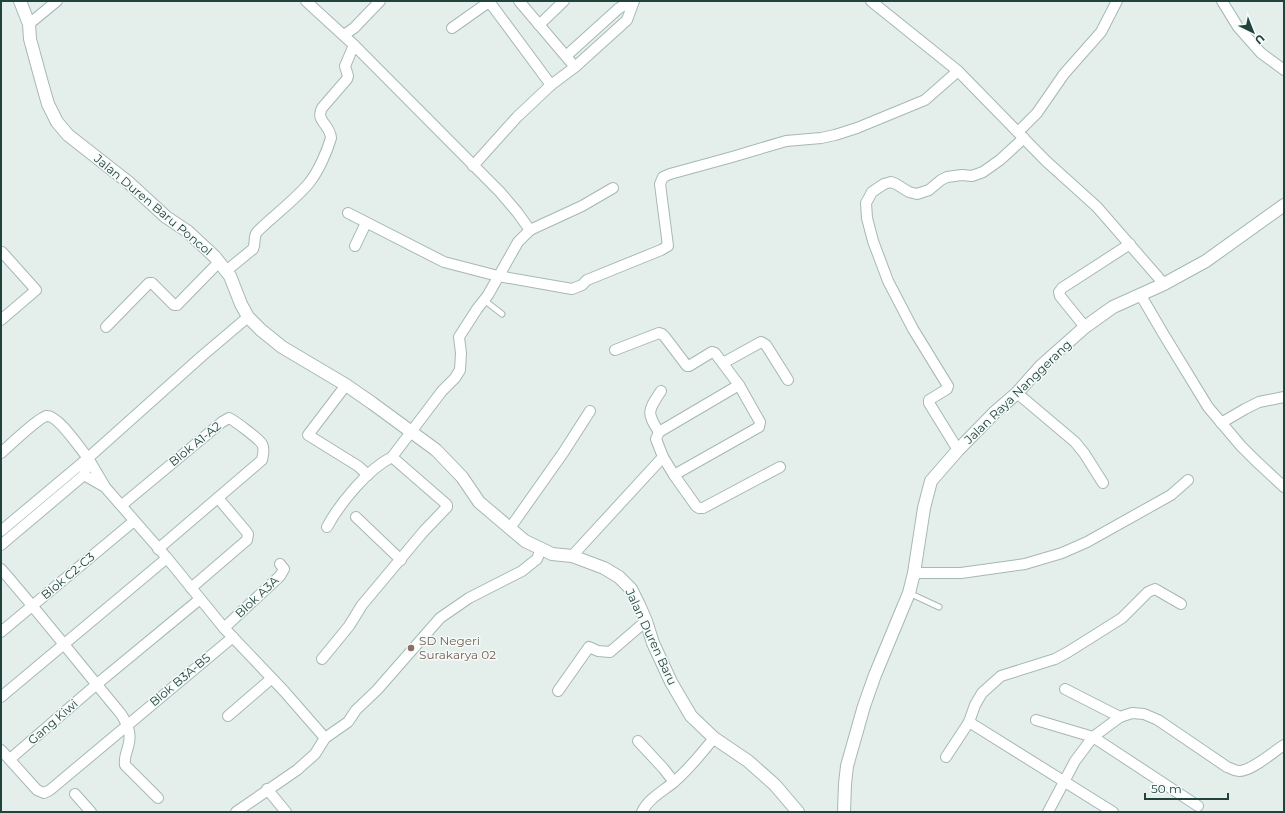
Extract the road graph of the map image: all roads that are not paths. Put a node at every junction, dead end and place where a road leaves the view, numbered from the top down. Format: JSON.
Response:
{"nodes":[{"id":1,"x":20,"y":1,"type":"edge"},
{"id":2,"x":57,"y":1,"type":"edge"},
{"id":3,"x":306,"y":1,"type":"edge"},
{"id":4,"x":380,"y":1,"type":"edge"},
{"id":5,"x":519,"y":1,"type":"edge"},
{"id":6,"x":564,"y":1,"type":"edge"},
{"id":7,"x":630,"y":1,"type":"edge"},
{"id":8,"x":634,"y":1,"type":"edge"},
{"id":9,"x":871,"y":1,"type":"edge"},
{"id":10,"x":1117,"y":1,"type":"edge"},
{"id":11,"x":1222,"y":1,"type":"edge"},
{"id":12,"x":29,"y":24,"type":"junction"},
{"id":13,"x":539,"y":25,"type":"junction"},
{"id":14,"x":452,"y":28,"type":"dead end"},
{"id":15,"x":344,"y":35,"type":"junction"},
{"id":16,"x":354,"y":45,"type":"junction"},
{"id":17,"x":566,"y":56,"type":"junction"},
{"id":18,"x":575,"y":67,"type":"junction"},
{"id":19,"x":1284,"y":70,"type":"edge"},
{"id":20,"x":958,"y":71,"type":"junction"},
{"id":21,"x":551,"y":85,"type":"junction"},
{"id":22,"x":1021,"y":135,"type":"junction"},
{"id":23,"x":473,"y":166,"type":"junction"},
{"id":24,"x":613,"y":188,"type":"dead end"},
{"id":25,"x":1284,"y":205,"type":"edge"},
{"id":26,"x":348,"y":213,"type":"dead end"},
{"id":27,"x":366,"y":223,"type":"junction"},
{"id":28,"x":530,"y":230,"type":"junction"},
{"id":29,"x":1130,"y":244,"type":"junction"},
{"id":30,"x":355,"y":246,"type":"dead end"},
{"id":31,"x":1,"y":253,"type":"edge"},
{"id":32,"x":223,"y":266,"type":"junction"},
{"id":33,"x":498,"y":276,"type":"junction"},
{"id":34,"x":1164,"y":284,"type":"junction"},
{"id":35,"x":1140,"y":294,"type":"junction"},
{"id":36,"x":484,"y":300,"type":"junction"},
{"id":37,"x":502,"y":314,"type":"dead end"},
{"id":38,"x":248,"y":317,"type":"junction"},
{"id":39,"x":1,"y":320,"type":"edge"},
{"id":40,"x":106,"y":327,"type":"dead end"},
{"id":41,"x":1085,"y":327,"type":"junction"},
{"id":42,"x":615,"y":350,"type":"dead end"},
{"id":43,"x":723,"y":363,"type":"junction"},
{"id":44,"x":788,"y":380,"type":"dead end"},
{"id":45,"x":346,"y":385,"type":"junction"},
{"id":46,"x":739,"y":386,"type":"junction"},
{"id":47,"x":661,"y":391,"type":"dead end"},
{"id":48,"x":1017,"y":393,"type":"junction"},
{"id":49,"x":1284,"y":397,"type":"edge"},
{"id":50,"x":590,"y":411,"type":"dead end"},
{"id":51,"x":1221,"y":423,"type":"junction"},
{"id":52,"x":412,"y":431,"type":"junction"},
{"id":53,"x":658,"y":432,"type":"junction"},
{"id":54,"x":958,"y":450,"type":"junction"},
{"id":55,"x":1,"y":453,"type":"edge"},
{"id":56,"x":392,"y":457,"type":"junction"},
{"id":57,"x":88,"y":458,"type":"junction"},
{"id":58,"x":663,"y":458,"type":"junction"},
{"id":59,"x":780,"y":467,"type":"dead end"},
{"id":60,"x":84,"y":475,"type":"junction"},
{"id":61,"x":368,"y":475,"type":"junction"},
{"id":62,"x":674,"y":475,"type":"junction"},
{"id":63,"x":1188,"y":480,"type":"dead end"},
{"id":64,"x":1103,"y":483,"type":"dead end"},
{"id":65,"x":105,"y":487,"type":"junction"},
{"id":66,"x":1284,"y":487,"type":"edge"},
{"id":67,"x":218,"y":498,"type":"junction"},
{"id":68,"x":122,"y":505,"type":"junction"},
{"id":69,"x":356,"y":517,"type":"dead end"},
{"id":70,"x":134,"y":521,"type":"junction"},
{"id":71,"x":327,"y":527,"type":"dead end"},
{"id":72,"x":510,"y":528,"type":"junction"},
{"id":73,"x":1,"y":532,"type":"edge"},
{"id":74,"x":1,"y":545,"type":"edge"},
{"id":75,"x":158,"y":549,"type":"junction"},
{"id":76,"x":541,"y":549,"type":"junction"},
{"id":77,"x":572,"y":556,"type":"junction"},
{"id":78,"x":167,"y":558,"type":"junction"},
{"id":79,"x":400,"y":560,"type":"junction"},
{"id":80,"x":280,"y":564,"type":"dead end"},
{"id":81,"x":1,"y":569,"type":"edge"},
{"id":82,"x":914,"y":573,"type":"junction"},
{"id":83,"x":191,"y":588,"type":"junction"},
{"id":84,"x":909,"y":593,"type":"junction"},
{"id":85,"x":200,"y":599,"type":"junction"},
{"id":86,"x":1181,"y":604,"type":"dead end"},
{"id":87,"x":33,"y":605,"type":"junction"},
{"id":88,"x":939,"y":607,"type":"dead end"},
{"id":89,"x":646,"y":621,"type":"junction"},
{"id":90,"x":224,"y":628,"type":"junction"},
{"id":91,"x":1,"y":632,"type":"edge"},
{"id":92,"x":233,"y":637,"type":"junction"},
{"id":93,"x":64,"y":645,"type":"junction"},
{"id":94,"x":322,"y":659,"type":"dead end"},
{"id":95,"x":272,"y":679,"type":"junction"},
{"id":96,"x":97,"y":684,"type":"junction"},
{"id":97,"x":1065,"y":689,"type":"dead end"},
{"id":98,"x":558,"y":691,"type":"dead end"},
{"id":99,"x":1,"y":697,"type":"edge"},
{"id":100,"x":228,"y":716,"type":"dead end"},
{"id":101,"x":1120,"y":717,"type":"junction"},
{"id":102,"x":1036,"y":720,"type":"dead end"},
{"id":103,"x":969,"y":722,"type":"junction"},
{"id":104,"x":128,"y":724,"type":"junction"},
{"id":105,"x":1093,"y":737,"type":"junction"},
{"id":106,"x":326,"y":738,"type":"junction"},
{"id":107,"x":714,"y":738,"type":"junction"},
{"id":108,"x":638,"y":741,"type":"dead end"},
{"id":109,"x":1284,"y":745,"type":"edge"},
{"id":110,"x":1,"y":750,"type":"edge"},
{"id":111,"x":946,"y":757,"type":"dead end"},
{"id":112,"x":10,"y":759,"type":"junction"},
{"id":113,"x":674,"y":782,"type":"junction"},
{"id":114,"x":1064,"y":782,"type":"junction"},
{"id":115,"x":267,"y":790,"type":"junction"},
{"id":116,"x":75,"y":794,"type":"dead end"},
{"id":117,"x":158,"y":798,"type":"dead end"},
{"id":118,"x":1198,"y":806,"type":"dead end"},
{"id":119,"x":1049,"y":810,"type":"edge"},
{"id":120,"x":92,"y":812,"type":"edge"},
{"id":121,"x":236,"y":812,"type":"edge"},
{"id":122,"x":286,"y":812,"type":"edge"},
{"id":123,"x":642,"y":812,"type":"edge"},
{"id":124,"x":798,"y":812,"type":"edge"},
{"id":125,"x":844,"y":812,"type":"edge"},
{"id":126,"x":1113,"y":812,"type":"edge"}],
"edges":[{"from":1,"to":12,"type":"street","name":"Jalan Duren Baru Poncol"},
{"from":2,"to":12,"type":"street"},
{"from":3,"to":15,"type":"street"},
{"from":4,"to":15,"type":"street"},
{"from":5,"to":13,"type":"street"},
{"from":6,"to":13,"type":"street"},
{"from":7,"to":17,"type":"street"},
{"from":8,"to":18,"type":"street"},
{"from":9,"to":20,"type":"street"},
{"from":10,"to":22,"type":"street"},
{"from":11,"to":19,"type":"street"},
{"from":12,"to":32,"type":"street","name":"Jalan Duren Baru Poncol"},
{"from":13,"to":17,"type":"street"},
{"from":14,"to":21,"type":"street"},
{"from":15,"to":16,"type":"street"},
{"from":16,"to":23,"type":"street"},
{"from":16,"to":32,"type":"street"},
{"from":17,"to":18,"type":"street"},
{"from":18,"to":21,"type":"street"},
{"from":20,"to":22,"type":"street"},
{"from":20,"to":33,"type":"street"},
{"from":21,"to":23,"type":"street"},
{"from":22,"to":29,"type":"street"},
{"from":22,"to":54,"type":"street"},
{"from":23,"to":28,"type":"street"},
{"from":24,"to":28,"type":"street"},
{"from":25,"to":34,"type":"street","name":"Jalan Raya Nanggerang"},
{"from":26,"to":27,"type":"street"},
{"from":27,"to":30,"type":"street"},
{"from":27,"to":33,"type":"street"},
{"from":28,"to":33,"type":"street"},
{"from":29,"to":34,"type":"street"},
{"from":29,"to":41,"type":"street"},
{"from":31,"to":39,"type":"street"},
{"from":32,"to":38,"type":"street","name":"Jalan Duren Baru Poncol"},
{"from":32,"to":40,"type":"street"},
{"from":33,"to":36,"type":"street"},
{"from":34,"to":35,"type":"street","name":"Jalan Raya Nanggerang"},
{"from":35,"to":41,"type":"street","name":"Jalan Raya Nanggerang"},
{"from":35,"to":51,"type":"street"},
{"from":36,"to":37,"type":"lane"},
{"from":36,"to":52,"type":"street"},
{"from":38,"to":45,"type":"street","name":"Jalan Duren Baru Poncol"},
{"from":38,"to":57,"type":"street"},
{"from":41,"to":48,"type":"street","name":"Jalan Raya Nanggerang"},
{"from":42,"to":43,"type":"street"},
{"from":43,"to":44,"type":"street"},
{"from":43,"to":46,"type":"street"},
{"from":45,"to":52,"type":"street","name":"Jalan Duren Baru Poncol"},
{"from":45,"to":61,"type":"street"},
{"from":46,"to":53,"type":"street"},
{"from":46,"to":62,"type":"street"},
{"from":47,"to":53,"type":"street"},
{"from":48,"to":54,"type":"street","name":"Jalan Raya Nanggerang"},
{"from":48,"to":64,"type":"street"},
{"from":49,"to":51,"type":"street"},
{"from":50,"to":72,"type":"street"},
{"from":51,"to":66,"type":"street"},
{"from":52,"to":56,"type":"street"},
{"from":52,"to":72,"type":"street","name":"Jalan Duren Baru"},
{"from":53,"to":58,"type":"street"},
{"from":54,"to":82,"type":"street","name":"Jalan Raya Nanggerang"},
{"from":55,"to":57,"type":"street"},
{"from":56,"to":61,"type":"street"},
{"from":56,"to":79,"type":"street"},
{"from":57,"to":60,"type":"street"},
{"from":57,"to":65,"type":"street"},
{"from":57,"to":73,"type":"street"},
{"from":58,"to":62,"type":"street"},
{"from":58,"to":77,"type":"street"},
{"from":59,"to":62,"type":"street"},
{"from":60,"to":65,"type":"street"},
{"from":60,"to":74,"type":"street"},
{"from":61,"to":71,"type":"street"},
{"from":63,"to":82,"type":"street"},
{"from":65,"to":68,"type":"street"},
{"from":67,"to":68,"type":"street","name":"Blok A1-A2"},
{"from":67,"to":75,"type":"street","name":"Blok A1-A2"},
{"from":67,"to":83,"type":"street"},
{"from":68,"to":70,"type":"street"},
{"from":69,"to":79,"type":"street"},
{"from":70,"to":75,"type":"street"},
{"from":70,"to":87,"type":"street","name":"Blok C2-C3"},
{"from":72,"to":76,"type":"street","name":"Jalan Duren Baru"},
{"from":75,"to":78,"type":"street"},
{"from":76,"to":77,"type":"street","name":"Jalan Duren Baru"},
{"from":76,"to":106,"type":"street"},
{"from":77,"to":89,"type":"street","name":"Jalan Duren Baru"},
{"from":78,"to":83,"type":"street"},
{"from":78,"to":93,"type":"street"},
{"from":79,"to":94,"type":"street"},
{"from":80,"to":90,"type":"street","name":"Blok A3A"},
{"from":81,"to":87,"type":"street"},
{"from":82,"to":84,"type":"street","name":"Jalan Raya Nanggerang"},
{"from":83,"to":85,"type":"street"},
{"from":84,"to":88,"type":"lane"},
{"from":84,"to":125,"type":"street","name":"Jalan Raya Nanggerang"},
{"from":85,"to":90,"type":"street"},
{"from":85,"to":96,"type":"street","name":"Gang Kiwi"},
{"from":86,"to":103,"type":"street"},
{"from":87,"to":91,"type":"street","name":"Blok C2-C3"},
{"from":87,"to":93,"type":"street"},
{"from":89,"to":98,"type":"street"},
{"from":89,"to":107,"type":"street","name":"Jalan Duren Baru"},
{"from":90,"to":92,"type":"street"},
{"from":92,"to":95,"type":"street"},
{"from":92,"to":104,"type":"street","name":"Blok B3A-B5"},
{"from":93,"to":96,"type":"street"},
{"from":93,"to":99,"type":"street"},
{"from":95,"to":100,"type":"street"},
{"from":95,"to":106,"type":"street"},
{"from":96,"to":104,"type":"street"},
{"from":96,"to":112,"type":"street","name":"Gang Kiwi"},
{"from":97,"to":101,"type":"street"},
{"from":101,"to":105,"type":"street"},
{"from":101,"to":109,"type":"street"},
{"from":102,"to":105,"type":"street"},
{"from":103,"to":111,"type":"street"},
{"from":103,"to":114,"type":"street"},
{"from":104,"to":112,"type":"street","name":"Blok B3A-B5"},
{"from":104,"to":117,"type":"street"},
{"from":105,"to":114,"type":"street"},
{"from":105,"to":118,"type":"street"},
{"from":106,"to":115,"type":"street"},
{"from":107,"to":113,"type":"street"},
{"from":107,"to":124,"type":"street","name":"Jalan Duren Baru"},
{"from":108,"to":113,"type":"street"},
{"from":110,"to":112,"type":"street"},
{"from":113,"to":123,"type":"street"},
{"from":114,"to":119,"type":"street"},
{"from":114,"to":126,"type":"street"},
{"from":115,"to":121,"type":"street"},
{"from":115,"to":122,"type":"street"},
{"from":116,"to":120,"type":"street"}]}
